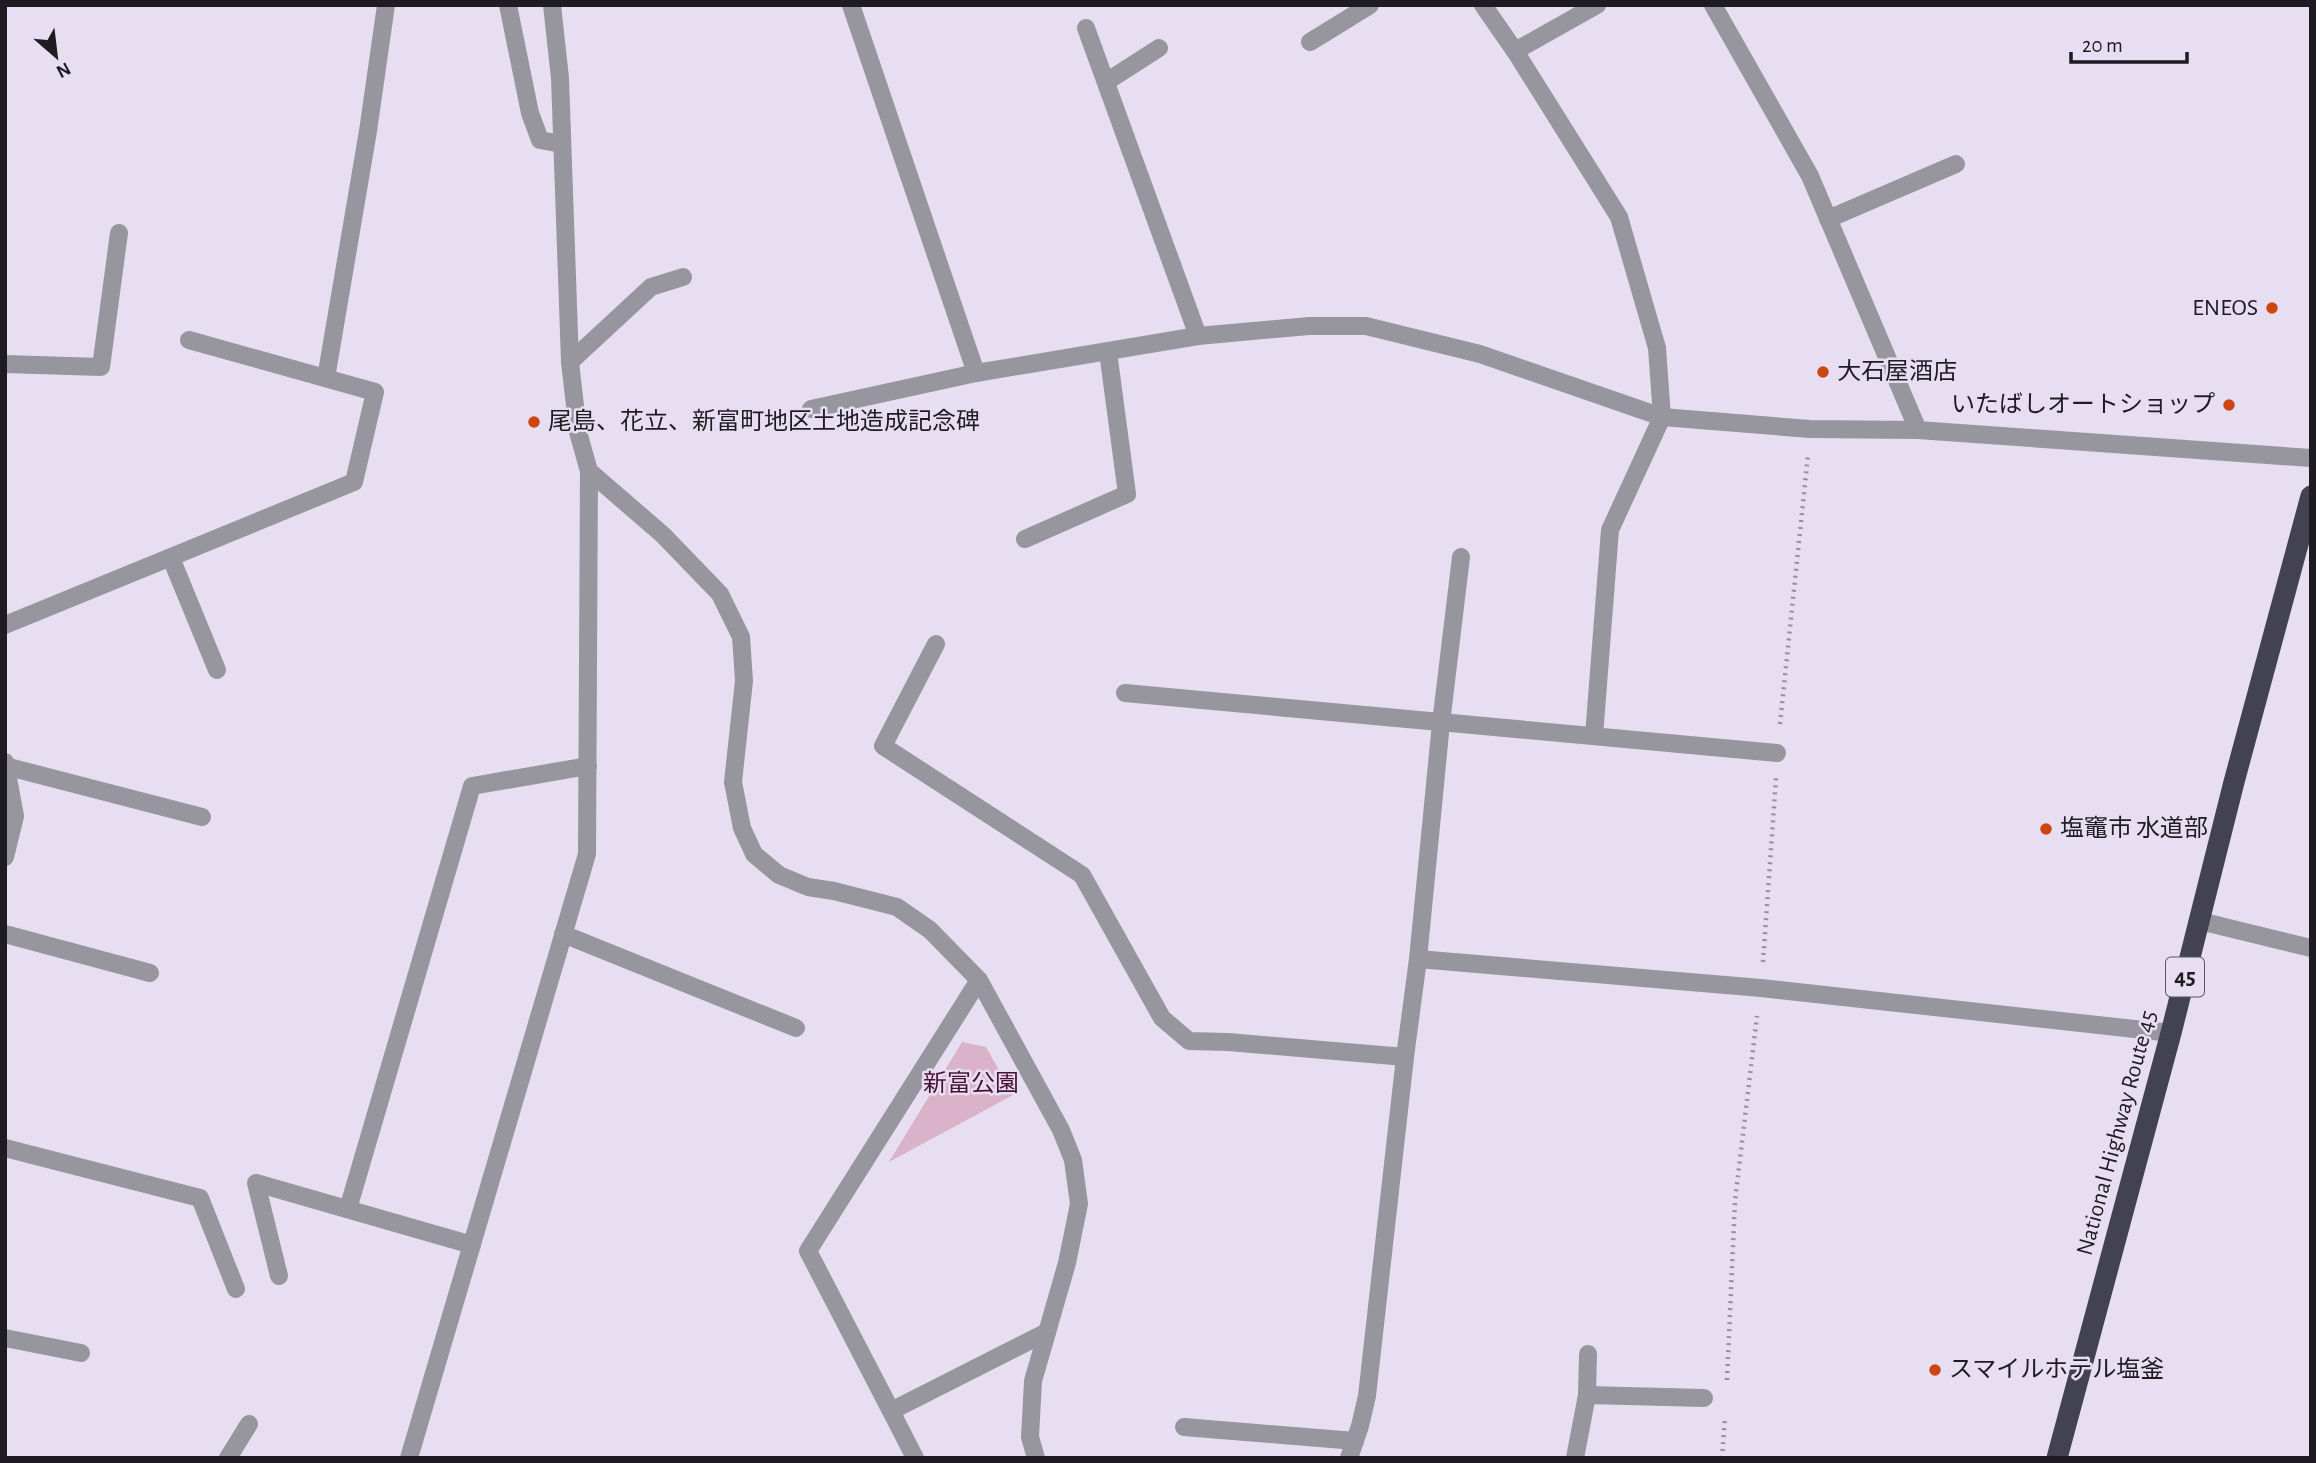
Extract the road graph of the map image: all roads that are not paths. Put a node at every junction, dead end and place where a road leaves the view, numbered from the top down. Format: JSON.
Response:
{"nodes":[{"id":1,"x":386,"y":5,"type":"edge"},
{"id":2,"x":508,"y":5,"type":"edge"},
{"id":3,"x":552,"y":5,"type":"edge"},
{"id":4,"x":851,"y":5,"type":"edge"},
{"id":5,"x":1370,"y":5,"type":"edge"},
{"id":6,"x":1483,"y":5,"type":"edge"},
{"id":7,"x":1597,"y":5,"type":"edge"},
{"id":8,"x":1713,"y":5,"type":"edge"},
{"id":9,"x":1086,"y":28,"type":"dead end"},
{"id":10,"x":1310,"y":43,"type":"dead end"},
{"id":11,"x":1158,"y":48,"type":"dead end"},
{"id":12,"x":1515,"y":51,"type":"junction"},
{"id":13,"x":1106,"y":82,"type":"junction"},
{"id":14,"x":562,"y":144,"type":"junction"},
{"id":15,"x":1956,"y":164,"type":"dead end"},
{"id":16,"x":1828,"y":219,"type":"junction"},
{"id":17,"x":119,"y":233,"type":"dead end"},
{"id":18,"x":683,"y":277,"type":"dead end"},
{"id":19,"x":1198,"y":336,"type":"junction"},
{"id":20,"x":189,"y":340,"type":"dead end"},
{"id":21,"x":1108,"y":352,"type":"junction"},
{"id":22,"x":570,"y":362,"type":"junction"},
{"id":23,"x":5,"y":365,"type":"edge"},
{"id":24,"x":976,"y":373,"type":"junction"},
{"id":25,"x":326,"y":377,"type":"junction"},
{"id":26,"x":811,"y":409,"type":"dead end"},
{"id":27,"x":1662,"y":417,"type":"junction"},
{"id":28,"x":1918,"y":430,"type":"junction"},
{"id":29,"x":2311,"y":458,"type":"edge"},
{"id":30,"x":589,"y":471,"type":"junction"},
{"id":31,"x":2311,"y":496,"type":"edge"},
{"id":32,"x":1025,"y":539,"type":"dead end"},
{"id":33,"x":1461,"y":557,"type":"dead end"},
{"id":34,"x":171,"y":558,"type":"junction"},
{"id":35,"x":5,"y":625,"type":"edge"},
{"id":36,"x":936,"y":644,"type":"dead end"},
{"id":37,"x":217,"y":670,"type":"dead end"},
{"id":38,"x":1125,"y":693,"type":"dead end"},
{"id":39,"x":1441,"y":723,"type":"junction"},
{"id":40,"x":1594,"y":736,"type":"junction"},
{"id":41,"x":1777,"y":753,"type":"road end"},
{"id":42,"x":5,"y":765,"type":"edge"},
{"id":43,"x":587,"y":766,"type":"junction"},
{"id":44,"x":202,"y":817,"type":"dead end"},
{"id":45,"x":5,"y":857,"type":"edge"},
{"id":46,"x":2200,"y":921,"type":"junction"},
{"id":47,"x":5,"y":934,"type":"edge"},
{"id":48,"x":563,"y":934,"type":"junction"},
{"id":49,"x":2311,"y":948,"type":"edge"},
{"id":50,"x":1418,"y":959,"type":"junction"},
{"id":51,"x":150,"y":973,"type":"dead end"},
{"id":52,"x":979,"y":979,"type":"junction"},
{"id":53,"x":796,"y":1028,"type":"dead end"},
{"id":54,"x":2171,"y":1033,"type":"junction"},
{"id":55,"x":1405,"y":1057,"type":"junction"},
{"id":56,"x":5,"y":1148,"type":"edge"},
{"id":57,"x":348,"y":1209,"type":"junction"},
{"id":58,"x":472,"y":1245,"type":"junction"},
{"id":59,"x":279,"y":1276,"type":"dead end"},
{"id":60,"x":236,"y":1289,"type":"dead end"},
{"id":61,"x":1047,"y":1332,"type":"junction"},
{"id":62,"x":5,"y":1338,"type":"edge"},
{"id":63,"x":81,"y":1353,"type":"dead end"},
{"id":64,"x":1588,"y":1354,"type":"dead end"},
{"id":65,"x":1587,"y":1395,"type":"junction"},
{"id":66,"x":1704,"y":1398,"type":"dead end"},
{"id":67,"x":891,"y":1411,"type":"junction"},
{"id":68,"x":250,"y":1424,"type":"dead end"},
{"id":69,"x":1184,"y":1427,"type":"dead end"},
{"id":70,"x":1352,"y":1450,"type":"edge"},
{"id":71,"x":228,"y":1458,"type":"edge"},
{"id":72,"x":409,"y":1458,"type":"edge"},
{"id":73,"x":915,"y":1458,"type":"edge"},
{"id":74,"x":1036,"y":1458,"type":"edge"},
{"id":75,"x":1574,"y":1458,"type":"edge"},
{"id":76,"x":2057,"y":1458,"type":"edge"}],
"edges":[{"from":1,"to":25,"type":"street"},
{"from":2,"to":14,"type":"street"},
{"from":3,"to":14,"type":"street"},
{"from":4,"to":24,"type":"street"},
{"from":5,"to":10,"type":"street"},
{"from":6,"to":12,"type":"street"},
{"from":7,"to":12,"type":"street"},
{"from":8,"to":16,"type":"street"},
{"from":9,"to":13,"type":"street"},
{"from":11,"to":13,"type":"street"},
{"from":12,"to":27,"type":"street"},
{"from":13,"to":19,"type":"street"},
{"from":14,"to":22,"type":"street"},
{"from":15,"to":16,"type":"street"},
{"from":16,"to":28,"type":"street"},
{"from":17,"to":23,"type":"street"},
{"from":18,"to":22,"type":"street"},
{"from":19,"to":21,"type":"street"},
{"from":19,"to":27,"type":"street"},
{"from":20,"to":25,"type":"street"},
{"from":21,"to":24,"type":"street"},
{"from":21,"to":32,"type":"street"},
{"from":22,"to":30,"type":"street"},
{"from":24,"to":26,"type":"street"},
{"from":25,"to":34,"type":"street"},
{"from":27,"to":28,"type":"street"},
{"from":27,"to":40,"type":"street"},
{"from":28,"to":29,"type":"street"},
{"from":30,"to":43,"type":"street"},
{"from":30,"to":52,"type":"street"},
{"from":31,"to":46,"type":"highway","name":"National Highway Route 45","number":"45"},
{"from":33,"to":39,"type":"street"},
{"from":34,"to":35,"type":"street"},
{"from":34,"to":37,"type":"street"},
{"from":36,"to":55,"type":"street"},
{"from":38,"to":39,"type":"street"},
{"from":39,"to":40,"type":"street"},
{"from":39,"to":50,"type":"street"},
{"from":40,"to":41,"type":"street"},
{"from":42,"to":44,"type":"street"},
{"from":42,"to":45,"type":"street"},
{"from":43,"to":48,"type":"street"},
{"from":43,"to":57,"type":"street"},
{"from":46,"to":49,"type":"street"},
{"from":46,"to":54,"type":"highway","name":"National Highway Route 45","number":"45"},
{"from":47,"to":51,"type":"street"},
{"from":48,"to":53,"type":"street"},
{"from":48,"to":58,"type":"street"},
{"from":50,"to":54,"type":"street"},
{"from":50,"to":55,"type":"street"},
{"from":52,"to":61,"type":"street"},
{"from":52,"to":67,"type":"street"},
{"from":54,"to":76,"type":"highway","name":"National Highway Route 45","number":"45"},
{"from":55,"to":70,"type":"street"},
{"from":56,"to":60,"type":"street"},
{"from":57,"to":58,"type":"street"},
{"from":57,"to":59,"type":"street"},
{"from":58,"to":72,"type":"street"},
{"from":61,"to":67,"type":"street"},
{"from":61,"to":74,"type":"street"},
{"from":62,"to":63,"type":"street"},
{"from":64,"to":65,"type":"street"},
{"from":65,"to":66,"type":"street"},
{"from":65,"to":75,"type":"street"},
{"from":67,"to":73,"type":"street"},
{"from":68,"to":71,"type":"street"},
{"from":69,"to":70,"type":"street"}]}
